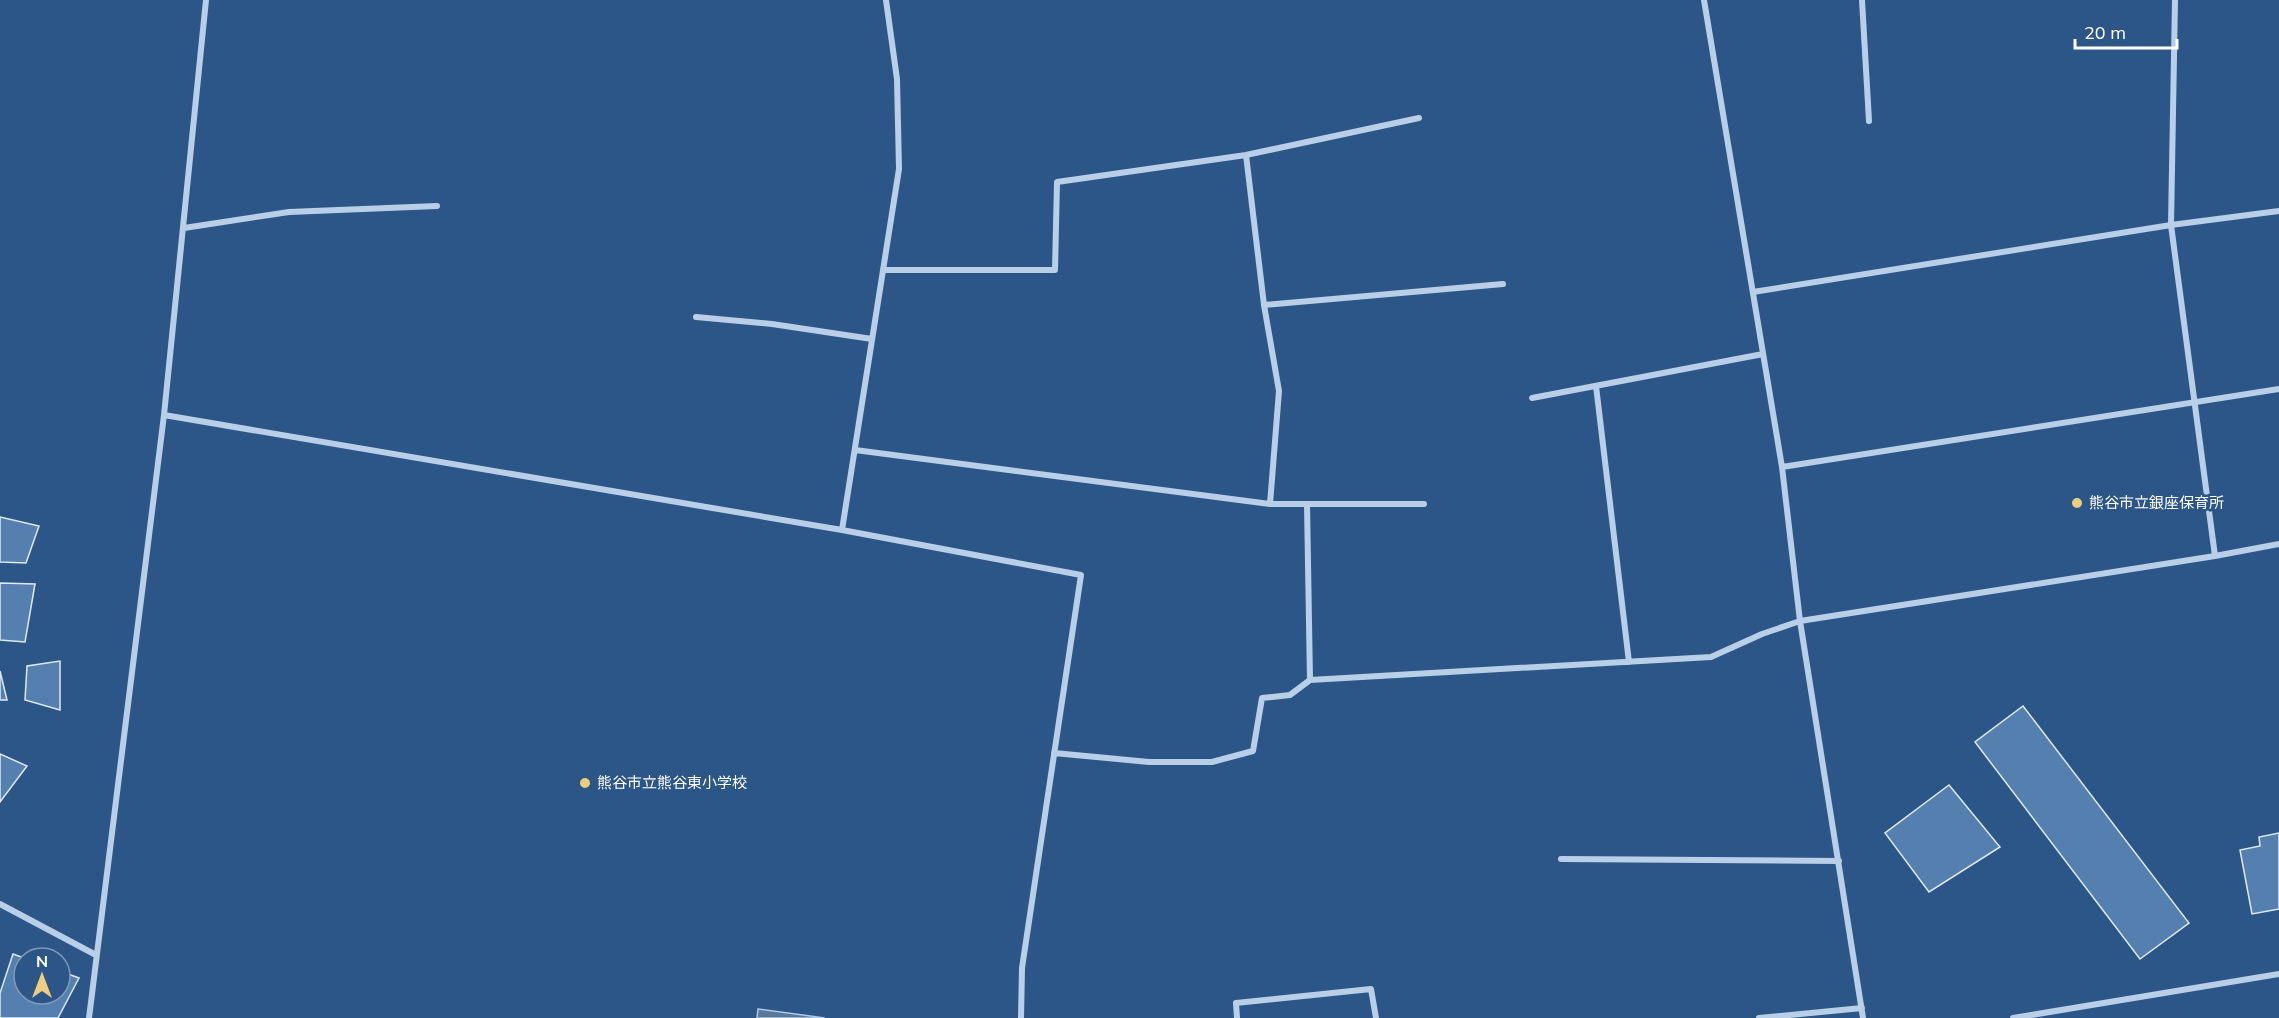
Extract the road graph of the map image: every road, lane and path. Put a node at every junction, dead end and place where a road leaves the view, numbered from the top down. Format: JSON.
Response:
{"nodes":[{"id":1,"x":206,"y":0,"type":"edge"},
{"id":2,"x":886,"y":0,"type":"edge"},
{"id":3,"x":1704,"y":0,"type":"edge"},
{"id":4,"x":1862,"y":0,"type":"edge"},
{"id":5,"x":2175,"y":0,"type":"edge"},
{"id":6,"x":1419,"y":118,"type":"dead end"},
{"id":7,"x":1869,"y":121,"type":"dead end"},
{"id":8,"x":1246,"y":154,"type":"junction"},
{"id":9,"x":437,"y":206,"type":"dead end"},
{"id":10,"x":2279,"y":211,"type":"edge"},
{"id":11,"x":2171,"y":225,"type":"junction"},
{"id":12,"x":184,"y":228,"type":"junction"},
{"id":13,"x":883,"y":270,"type":"junction"},
{"id":14,"x":1503,"y":284,"type":"dead end"},
{"id":15,"x":1753,"y":292,"type":"junction"},
{"id":16,"x":1264,"y":305,"type":"junction"},
{"id":17,"x":696,"y":317,"type":"dead end"},
{"id":18,"x":872,"y":339,"type":"junction"},
{"id":19,"x":1763,"y":354,"type":"junction"},
{"id":20,"x":1596,"y":386,"type":"junction"},
{"id":21,"x":2279,"y":389,"type":"edge"},
{"id":22,"x":1532,"y":398,"type":"dead end"},
{"id":23,"x":2193,"y":402,"type":"junction"},
{"id":24,"x":164,"y":415,"type":"junction"},
{"id":25,"x":855,"y":450,"type":"junction"},
{"id":26,"x":1782,"y":466,"type":"junction"},
{"id":27,"x":1270,"y":504,"type":"junction"},
{"id":28,"x":1307,"y":504,"type":"junction"},
{"id":29,"x":1424,"y":504,"type":"dead end"},
{"id":30,"x":842,"y":530,"type":"junction"},
{"id":31,"x":2279,"y":544,"type":"edge"},
{"id":32,"x":2215,"y":556,"type":"junction"},
{"id":33,"x":1800,"y":621,"type":"junction"},
{"id":34,"x":1629,"y":662,"type":"junction"},
{"id":35,"x":1310,"y":680,"type":"junction"},
{"id":36,"x":1054,"y":753,"type":"junction"},
{"id":37,"x":1561,"y":859,"type":"dead end"},
{"id":38,"x":1839,"y":861,"type":"junction"},
{"id":39,"x":0,"y":904,"type":"edge"},
{"id":40,"x":96,"y":956,"type":"junction"},
{"id":41,"x":2279,"y":974,"type":"edge"},
{"id":42,"x":1862,"y":1008,"type":"junction"},
{"id":43,"x":90,"y":1018,"type":"edge"},
{"id":44,"x":1021,"y":1018,"type":"edge"},
{"id":45,"x":1237,"y":1018,"type":"edge"},
{"id":46,"x":1376,"y":1018,"type":"edge"},
{"id":47,"x":1759,"y":1018,"type":"edge"},
{"id":48,"x":1863,"y":1018,"type":"edge"},
{"id":49,"x":2013,"y":1018,"type":"edge"}],
"edges":[{"from":1,"to":12,"type":"street"},
{"from":2,"to":13,"type":"street"},
{"from":3,"to":15,"type":"street"},
{"from":4,"to":7,"type":"street"},
{"from":5,"to":11,"type":"street"},
{"from":6,"to":8,"type":"street"},
{"from":8,"to":13,"type":"street"},
{"from":8,"to":16,"type":"street"},
{"from":9,"to":12,"type":"street"},
{"from":10,"to":11,"type":"street"},
{"from":11,"to":15,"type":"street"},
{"from":11,"to":23,"type":"street"},
{"from":12,"to":24,"type":"street"},
{"from":13,"to":18,"type":"street"},
{"from":14,"to":16,"type":"street"},
{"from":15,"to":19,"type":"street"},
{"from":16,"to":27,"type":"street"},
{"from":17,"to":18,"type":"street"},
{"from":18,"to":25,"type":"street"},
{"from":19,"to":20,"type":"street"},
{"from":19,"to":26,"type":"street"},
{"from":20,"to":22,"type":"street"},
{"from":20,"to":34,"type":"street"},
{"from":21,"to":23,"type":"street"},
{"from":23,"to":26,"type":"street"},
{"from":23,"to":32,"type":"street"},
{"from":24,"to":30,"type":"street"},
{"from":24,"to":40,"type":"street"},
{"from":25,"to":27,"type":"street"},
{"from":25,"to":30,"type":"street"},
{"from":26,"to":33,"type":"street"},
{"from":27,"to":28,"type":"street"},
{"from":28,"to":29,"type":"street"},
{"from":28,"to":35,"type":"street"},
{"from":30,"to":36,"type":"street"},
{"from":31,"to":32,"type":"street"},
{"from":32,"to":33,"type":"street"},
{"from":33,"to":34,"type":"street"},
{"from":33,"to":38,"type":"street"},
{"from":34,"to":35,"type":"street"},
{"from":35,"to":36,"type":"street"},
{"from":36,"to":44,"type":"street"},
{"from":37,"to":38,"type":"street"},
{"from":38,"to":42,"type":"street"},
{"from":39,"to":40,"type":"street"},
{"from":40,"to":43,"type":"street"},
{"from":41,"to":49,"type":"street"},
{"from":42,"to":47,"type":"street"},
{"from":42,"to":48,"type":"street"},
{"from":45,"to":46,"type":"street"}]}
